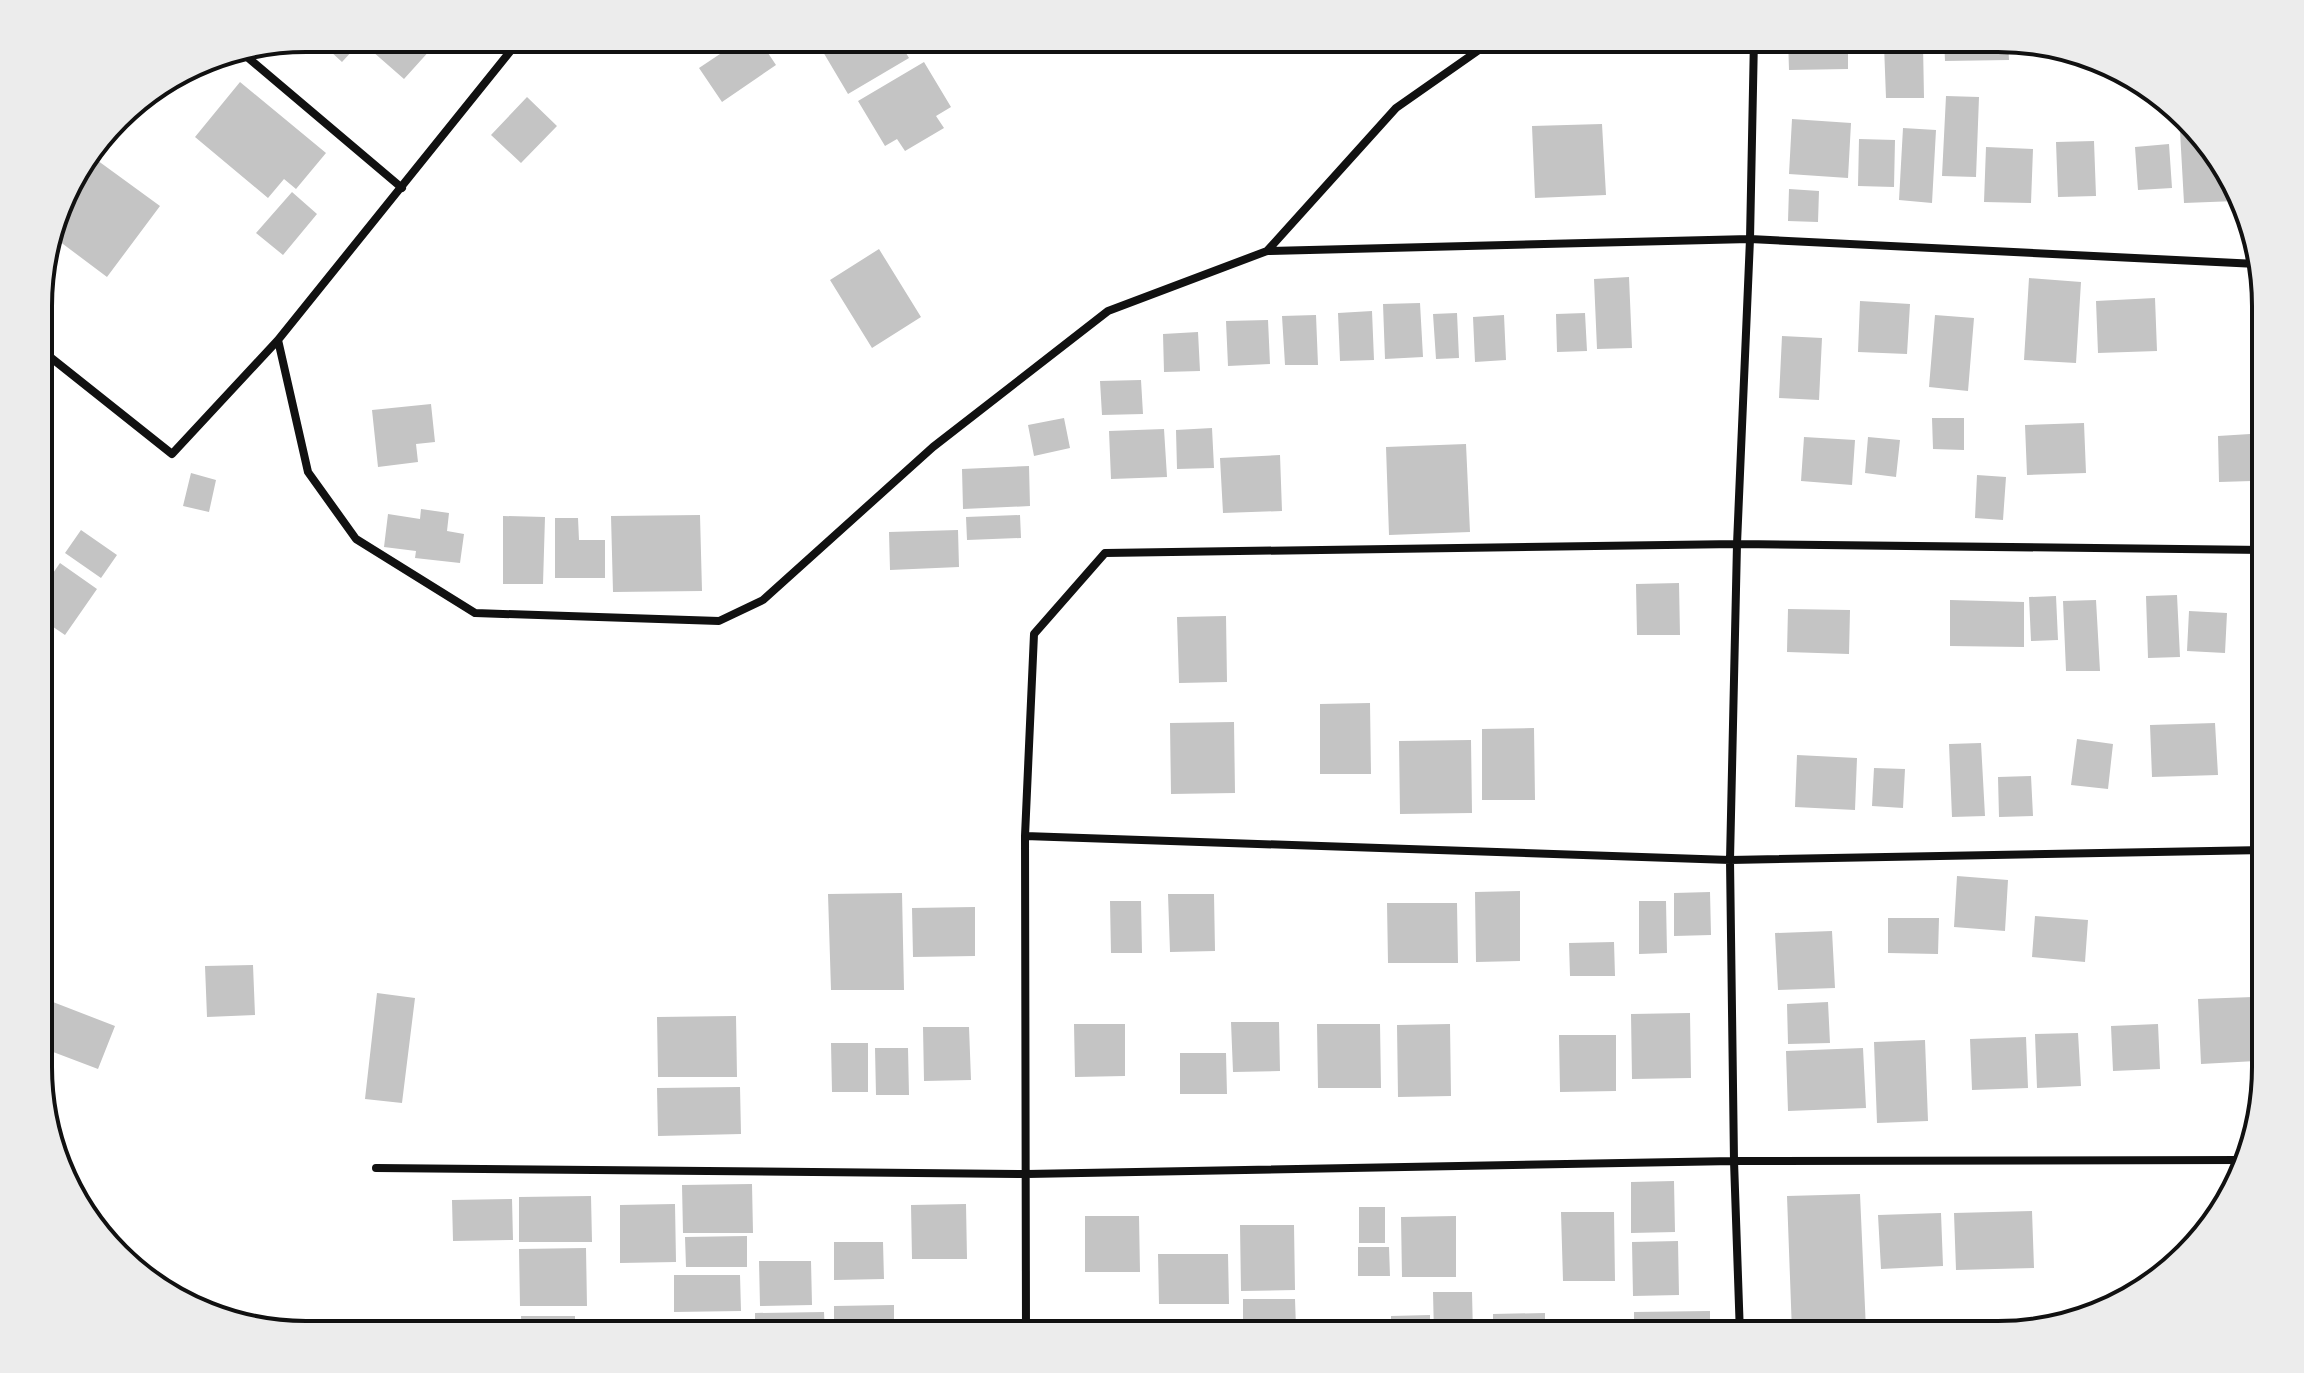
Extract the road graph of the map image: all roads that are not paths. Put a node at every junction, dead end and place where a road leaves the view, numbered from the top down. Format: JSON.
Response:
{"nodes":[{"id":1,"x":510,"y":52,"type":"edge"},
{"id":2,"x":1476,"y":52,"type":"edge"},
{"id":3,"x":1754,"y":52,"type":"edge"},
{"id":4,"x":249,"y":59,"type":"edge"},
{"id":5,"x":402,"y":188,"type":"junction"},
{"id":6,"x":1750,"y":239,"type":"junction"},
{"id":7,"x":1267,"y":251,"type":"junction"},
{"id":8,"x":2248,"y":264,"type":"edge"},
{"id":9,"x":278,"y":340,"type":"junction"},
{"id":10,"x":52,"y":359,"type":"edge"},
{"id":11,"x":1737,"y":544,"type":"junction"},
{"id":12,"x":2251,"y":550,"type":"edge"},
{"id":13,"x":1025,"y":836,"type":"junction"},
{"id":14,"x":2251,"y":850,"type":"edge"},
{"id":15,"x":1730,"y":860,"type":"junction"},
{"id":16,"x":2235,"y":1160,"type":"edge"},
{"id":17,"x":1734,"y":1161,"type":"junction"},
{"id":18,"x":376,"y":1168,"type":"dead end"},
{"id":19,"x":1027,"y":1174,"type":"junction"},
{"id":20,"x":1739,"y":1320,"type":"edge"},
{"id":21,"x":1026,"y":1321,"type":"edge"}],
"edges":[{"from":1,"to":5,"type":"street"},
{"from":2,"to":7,"type":"street"},
{"from":3,"to":6,"type":"street"},
{"from":4,"to":5,"type":"street"},
{"from":5,"to":9,"type":"street"},
{"from":6,"to":7,"type":"street"},
{"from":6,"to":8,"type":"street"},
{"from":6,"to":11,"type":"street"},
{"from":7,"to":9,"type":"street"},
{"from":9,"to":10,"type":"street"},
{"from":11,"to":12,"type":"street"},
{"from":11,"to":13,"type":"street"},
{"from":11,"to":15,"type":"street"},
{"from":13,"to":15,"type":"street"},
{"from":13,"to":19,"type":"street"},
{"from":14,"to":15,"type":"street"},
{"from":15,"to":17,"type":"street"},
{"from":16,"to":17,"type":"street"},
{"from":17,"to":19,"type":"street"},
{"from":17,"to":20,"type":"street"},
{"from":18,"to":19,"type":"street"},
{"from":19,"to":21,"type":"street"}]}
